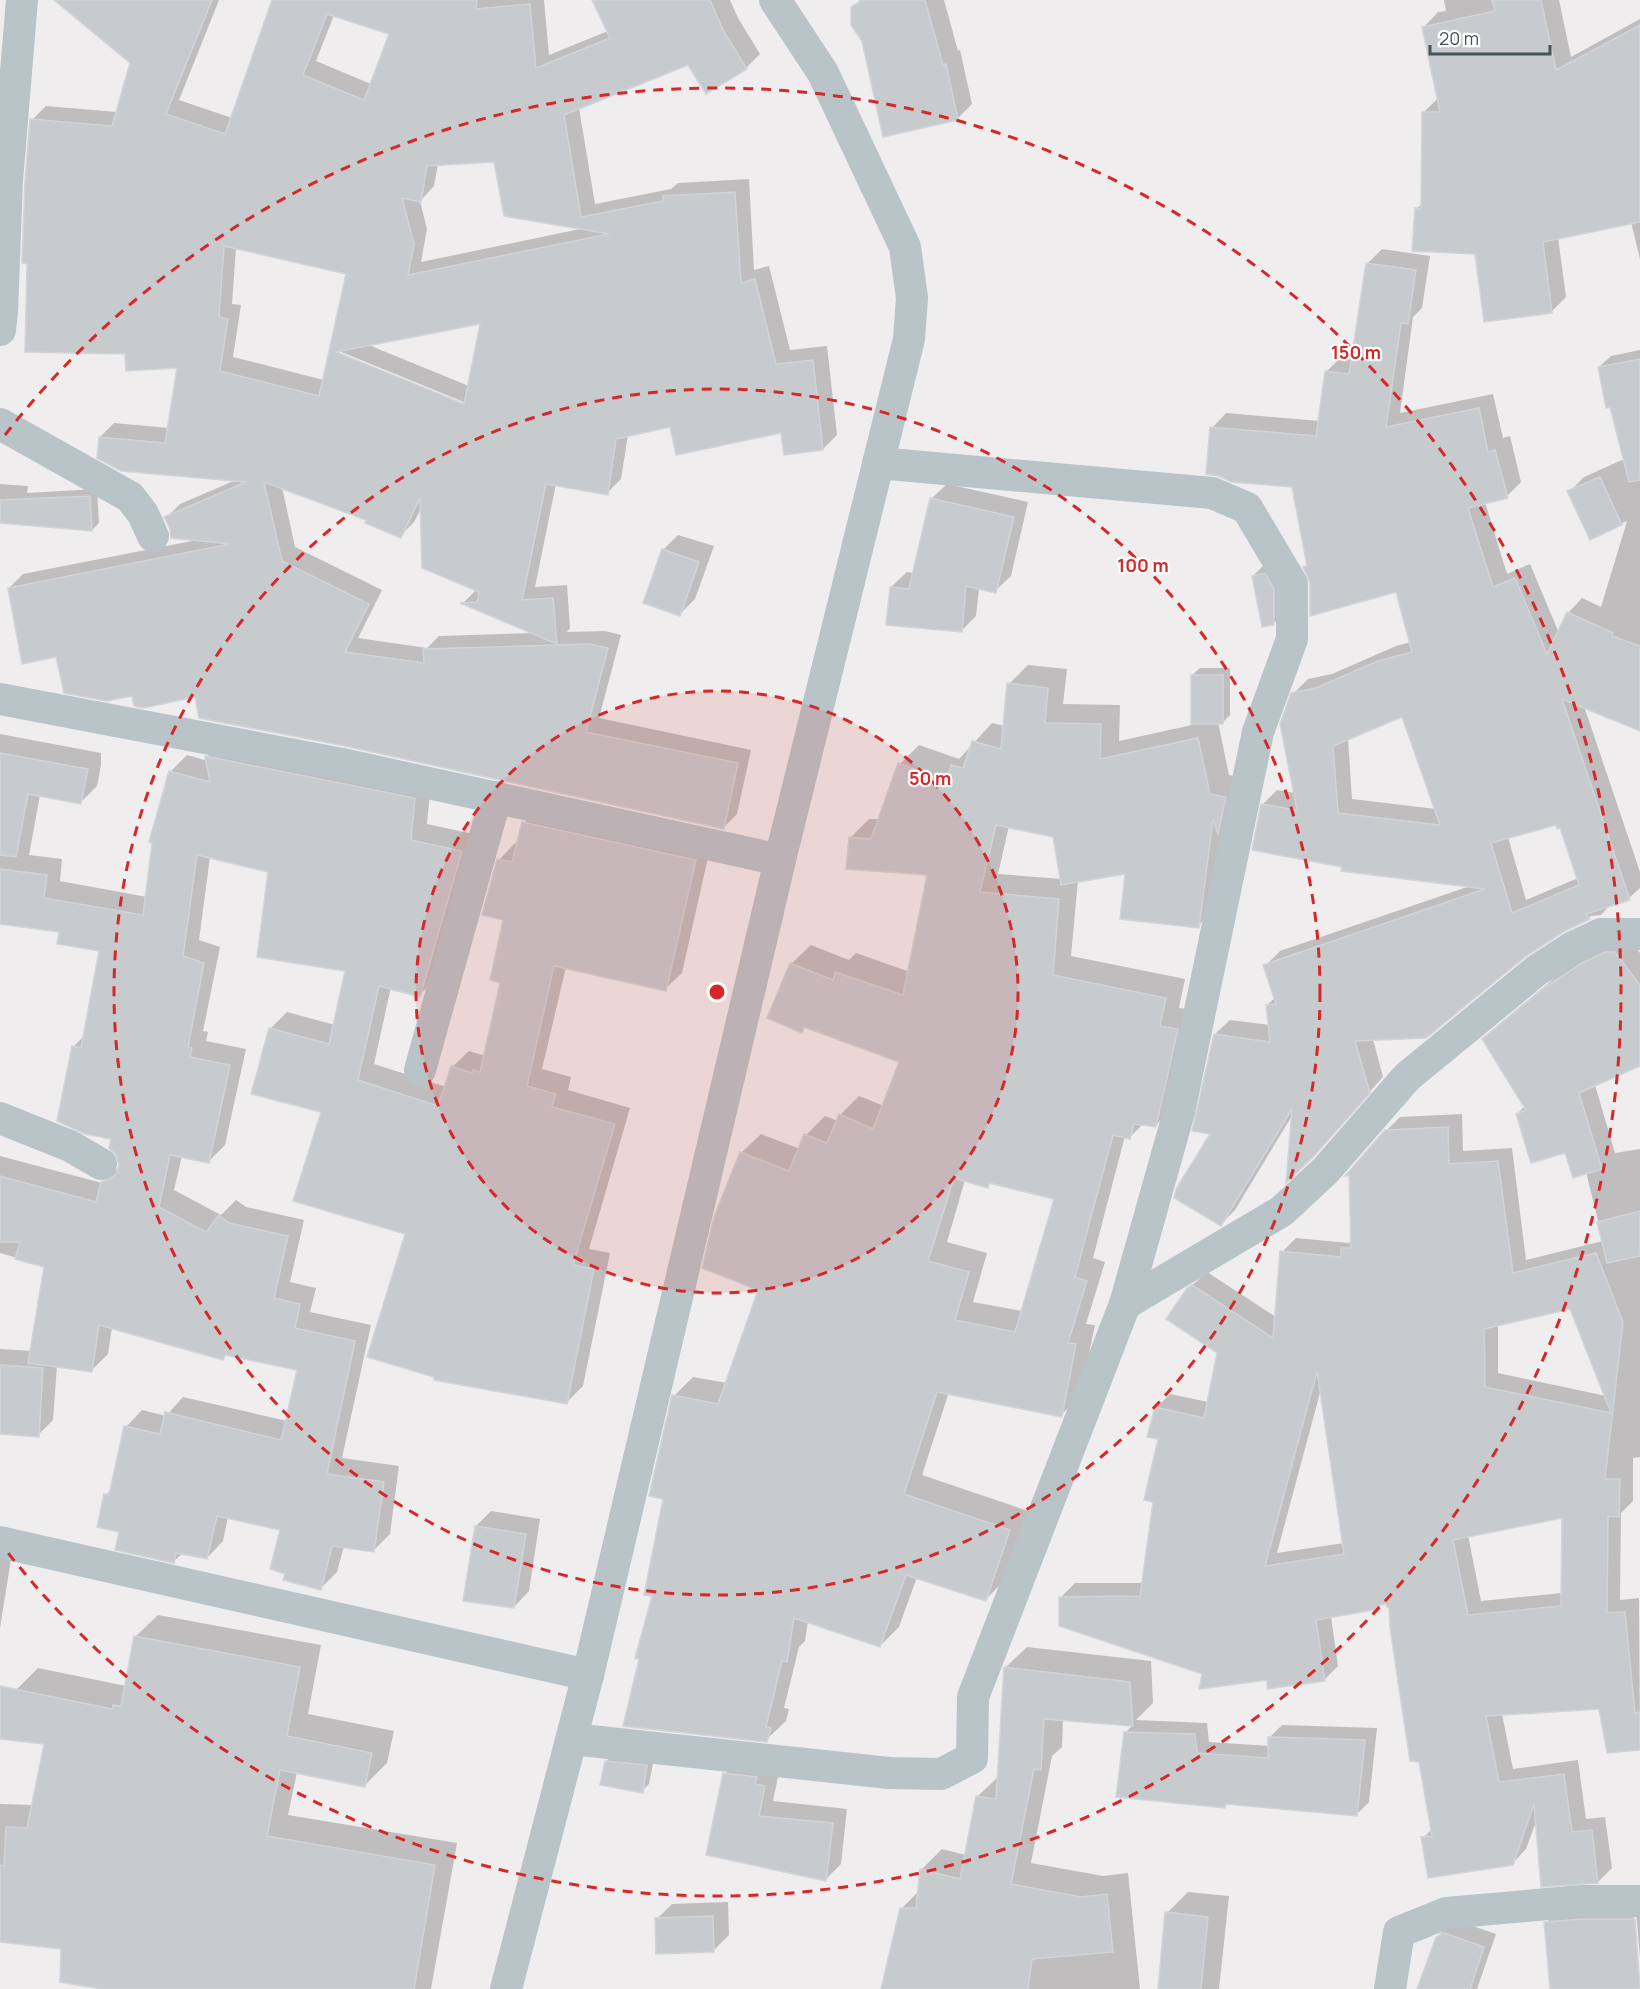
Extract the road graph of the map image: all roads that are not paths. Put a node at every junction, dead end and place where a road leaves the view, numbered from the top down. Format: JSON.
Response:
{"nodes":[{"id":1,"x":22,"y":0,"type":"edge"},
{"id":2,"x":775,"y":0,"type":"edge"},
{"id":3,"x":0,"y":330,"type":"edge"},
{"id":4,"x":0,"y":424,"type":"edge"},
{"id":5,"x":878,"y":463,"type":"junction"},
{"id":6,"x":153,"y":537,"type":"dead end"},
{"id":7,"x":0,"y":699,"type":"edge"},
{"id":8,"x":496,"y":797,"type":"junction"},
{"id":9,"x":780,"y":860,"type":"junction"},
{"id":10,"x":1640,"y":934,"type":"edge"},
{"id":11,"x":420,"y":1070,"type":"dead end"},
{"id":12,"x":0,"y":1118,"type":"edge"},
{"id":13,"x":101,"y":1164,"type":"dead end"},
{"id":14,"x":1125,"y":1304,"type":"junction"},
{"id":15,"x":0,"y":1542,"type":"edge"},
{"id":16,"x":588,"y":1675,"type":"junction"},
{"id":17,"x":572,"y":1739,"type":"junction"},
{"id":18,"x":1640,"y":1901,"type":"edge"},
{"id":19,"x":506,"y":1989,"type":"edge"},
{"id":20,"x":1390,"y":1989,"type":"edge"}],
"edges":[{"from":1,"to":3,"type":"street"},
{"from":2,"to":5,"type":"street"},
{"from":4,"to":6,"type":"street"},
{"from":5,"to":9,"type":"street"},
{"from":5,"to":14,"type":"street"},
{"from":7,"to":8,"type":"street"},
{"from":8,"to":9,"type":"street"},
{"from":8,"to":11,"type":"street"},
{"from":9,"to":16,"type":"street"},
{"from":10,"to":14,"type":"street"},
{"from":12,"to":13,"type":"street"},
{"from":14,"to":17,"type":"street"},
{"from":15,"to":16,"type":"street"},
{"from":16,"to":17,"type":"street"},
{"from":17,"to":19,"type":"street"},
{"from":18,"to":20,"type":"street"}]}
